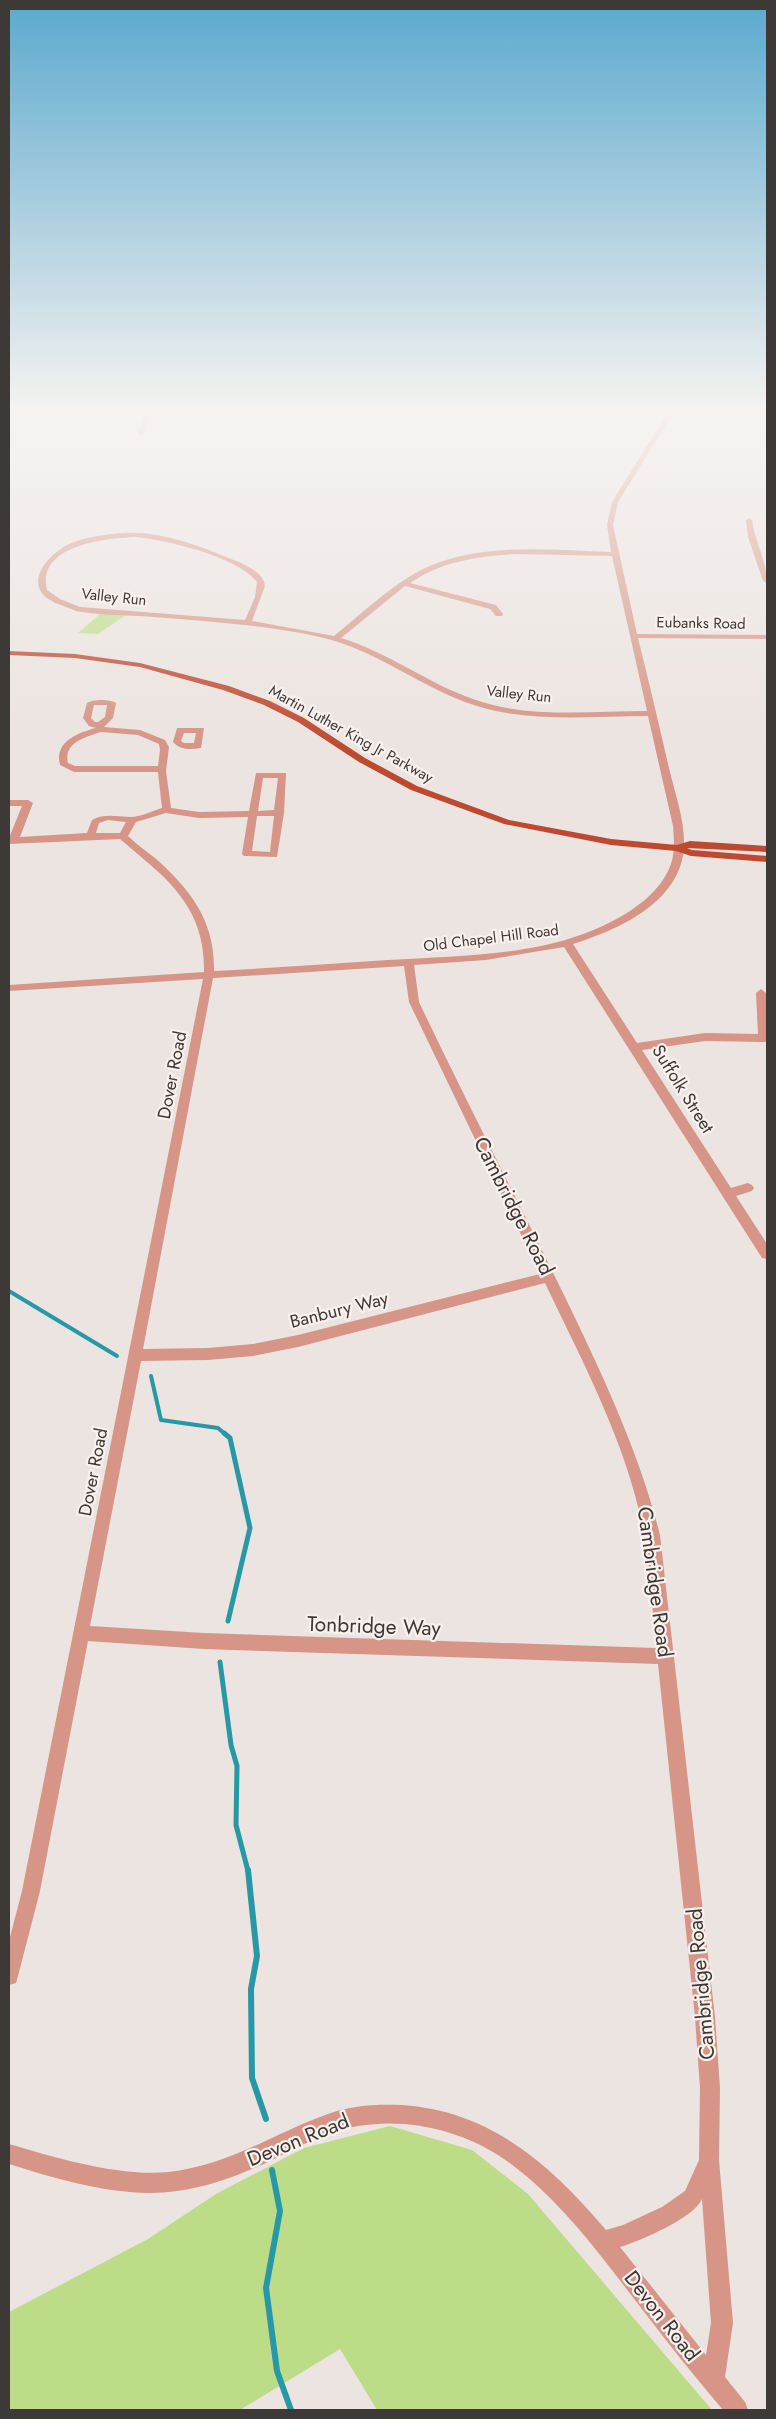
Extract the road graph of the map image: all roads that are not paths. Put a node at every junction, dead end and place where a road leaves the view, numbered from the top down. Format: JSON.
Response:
{"nodes":[{"id":1,"x":611,"y":522,"type":"edge"},
{"id":2,"x":749,"y":522,"type":"edge"},
{"id":3,"x":615,"y":554,"type":"junction"},
{"id":4,"x":767,"y":580,"type":"edge"},
{"id":5,"x":406,"y":584,"type":"junction"},
{"id":6,"x":499,"y":614,"type":"dead end"},
{"id":7,"x":248,"y":623,"type":"junction"},
{"id":8,"x":634,"y":636,"type":"junction"},
{"id":9,"x":767,"y":637,"type":"edge"},
{"id":10,"x":335,"y":639,"type":"junction"},
{"id":11,"x":9,"y":653,"type":"edge"},
{"id":12,"x":652,"y":714,"type":"junction"},
{"id":13,"x":177,"y":742,"type":"dead end"},
{"id":14,"x":164,"y":745,"type":"junction"},
{"id":15,"x":162,"y":769,"type":"junction"},
{"id":16,"x":9,"y":802,"type":"edge"},
{"id":17,"x":166,"y":810,"type":"junction"},
{"id":18,"x":254,"y":813,"type":"junction"},
{"id":19,"x":279,"y":813,"type":"junction"},
{"id":20,"x":132,"y":820,"type":"junction"},
{"id":21,"x":91,"y":836,"type":"junction"},
{"id":22,"x":123,"y":836,"type":"junction"},
{"id":23,"x":11,"y":841,"type":"edge"},
{"id":24,"x":678,"y":848,"type":"junction"},
{"id":25,"x":767,"y":849,"type":"edge"},
{"id":26,"x":767,"y":859,"type":"edge"},
{"id":27,"x":568,"y":944,"type":"junction"},
{"id":28,"x":409,"y":963,"type":"junction"},
{"id":29,"x":209,"y":974,"type":"junction"},
{"id":30,"x":9,"y":988,"type":"edge"},
{"id":31,"x":761,"y":993,"type":"dead end"},
{"id":32,"x":766,"y":1038,"type":"edge"},
{"id":33,"x":635,"y":1047,"type":"junction"},
{"id":34,"x":748,"y":1188,"type":"dead end"},
{"id":35,"x":728,"y":1193,"type":"junction"},
{"id":36,"x":767,"y":1254,"type":"edge"},
{"id":37,"x":549,"y":1276,"type":"junction"},
{"id":38,"x":135,"y":1355,"type":"junction"},
{"id":39,"x":82,"y":1633,"type":"junction"},
{"id":40,"x":665,"y":1656,"type":"junction"},
{"id":41,"x":9,"y":1976,"type":"edge"},
{"id":42,"x":9,"y":2154,"type":"edge"},
{"id":43,"x":710,"y":2160,"type":"junction"},
{"id":44,"x":603,"y":2241,"type":"junction"},
{"id":45,"x":713,"y":2380,"type":"junction"},
{"id":46,"x":737,"y":2410,"type":"edge"}],
"edges":[{"from":1,"to":3,"type":"street","name":"Old Chapel Hill Road"},
{"from":2,"to":4,"type":"street"},
{"from":3,"to":5,"type":"street"},
{"from":3,"to":8,"type":"street","name":"Old Chapel Hill Road"},
{"from":5,"to":6,"type":"street"},
{"from":5,"to":10,"type":"street"},
{"from":7,"to":7,"type":"street","name":"Valley Run"},
{"from":7,"to":10,"type":"street","name":"Valley Run"},
{"from":8,"to":9,"type":"street","name":"Eubanks Road"},
{"from":8,"to":12,"type":"street","name":"Old Chapel Hill Road"},
{"from":10,"to":12,"type":"street","name":"Valley Run"},
{"from":11,"to":24,"type":"main road","name":"Martin Luther King Jr Parkway"},
{"from":12,"to":24,"type":"street","name":"Old Chapel Hill Road"},
{"from":13,"to":14,"type":"street"},
{"from":14,"to":15,"type":"street"},
{"from":14,"to":15,"type":"street"},
{"from":15,"to":17,"type":"street"},
{"from":16,"to":23,"type":"street"},
{"from":17,"to":18,"type":"street"},
{"from":17,"to":20,"type":"street"},
{"from":18,"to":19,"type":"street"},
{"from":18,"to":19,"type":"street"},
{"from":18,"to":19,"type":"street"},
{"from":20,"to":21,"type":"street"},
{"from":20,"to":22,"type":"street"},
{"from":21,"to":22,"type":"street"},
{"from":21,"to":23,"type":"street"},
{"from":22,"to":29,"type":"street","name":"Dover Road"},
{"from":24,"to":25,"type":"main road","name":"Martin Luther King Jr Parkway"},
{"from":24,"to":26,"type":"main road","name":"Martin Luther King Jr Parkway"},
{"from":24,"to":27,"type":"street","name":"Old Chapel Hill Road"},
{"from":27,"to":28,"type":"street","name":"Old Chapel Hill Road"},
{"from":27,"to":33,"type":"street","name":"Suffolk Street"},
{"from":28,"to":29,"type":"street","name":"Old Chapel Hill Road"},
{"from":28,"to":37,"type":"street","name":"Cambridge Road"},
{"from":29,"to":30,"type":"street","name":"Old Chapel Hill Road"},
{"from":29,"to":38,"type":"street","name":"Dover Road"},
{"from":31,"to":32,"type":"street"},
{"from":32,"to":33,"type":"street"},
{"from":33,"to":35,"type":"street","name":"Suffolk Street"},
{"from":34,"to":35,"type":"street"},
{"from":35,"to":36,"type":"street","name":"Suffolk Street"},
{"from":37,"to":38,"type":"street","name":"Banbury Way"},
{"from":37,"to":40,"type":"street","name":"Cambridge Road"},
{"from":38,"to":39,"type":"street","name":"Dover Road"},
{"from":39,"to":40,"type":"street","name":"Tonbridge Way"},
{"from":39,"to":41,"type":"street","name":"Dover Road"},
{"from":40,"to":43,"type":"street","name":"Cambridge Road"},
{"from":42,"to":44,"type":"street","name":"Devon Road"},
{"from":43,"to":44,"type":"street","name":"Cambridge Road"},
{"from":43,"to":45,"type":"street","name":"Cambridge Road"},
{"from":44,"to":45,"type":"street","name":"Devon Road"},
{"from":45,"to":46,"type":"street","name":"Devon Road"}]}
